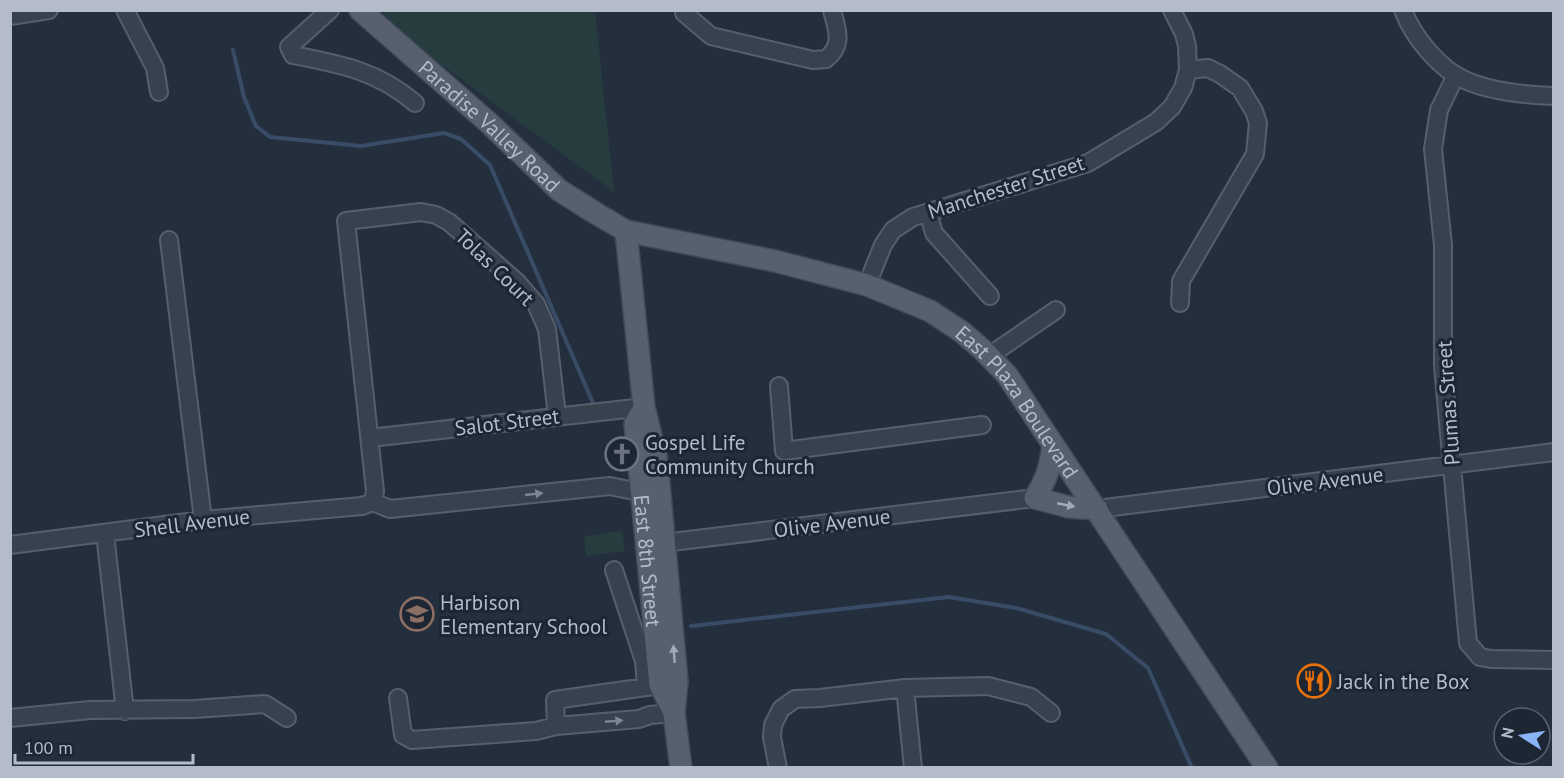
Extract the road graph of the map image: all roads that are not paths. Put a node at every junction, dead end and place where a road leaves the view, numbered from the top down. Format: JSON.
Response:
{"nodes":[{"id":1,"x":49,"y":10,"type":"edge"},
{"id":2,"x":125,"y":10,"type":"edge"},
{"id":3,"x":330,"y":10,"type":"edge"},
{"id":4,"x":360,"y":10,"type":"edge"},
{"id":5,"x":832,"y":10,"type":"edge"},
{"id":6,"x":1172,"y":10,"type":"edge"},
{"id":7,"x":1403,"y":10,"type":"edge"},
{"id":8,"x":684,"y":13,"type":"dead end"},
{"id":9,"x":10,"y":16,"type":"edge"},
{"id":10,"x":1188,"y":70,"type":"junction"},
{"id":11,"x":1456,"y":75,"type":"junction"},
{"id":12,"x":159,"y":92,"type":"dead end"},
{"id":13,"x":1554,"y":96,"type":"edge"},
{"id":14,"x":415,"y":103,"type":"dead end"},
{"id":15,"x":928,"y":212,"type":"junction"},
{"id":16,"x":626,"y":231,"type":"junction"},
{"id":17,"x":170,"y":240,"type":"dead end"},
{"id":18,"x":867,"y":285,"type":"junction"},
{"id":19,"x":990,"y":296,"type":"dead end"},
{"id":20,"x":1180,"y":303,"type":"dead end"},
{"id":21,"x":1056,"y":310,"type":"dead end"},
{"id":22,"x":989,"y":356,"type":"junction"},
{"id":23,"x":779,"y":386,"type":"dead end"},
{"id":24,"x":644,"y":407,"type":"junction"},
{"id":25,"x":557,"y":416,"type":"junction"},
{"id":26,"x":981,"y":425,"type":"dead end"},
{"id":27,"x":370,"y":438,"type":"junction"},
{"id":28,"x":1053,"y":445,"type":"junction"},
{"id":29,"x":1554,"y":452,"type":"edge"},
{"id":30,"x":1452,"y":464,"type":"junction"},
{"id":31,"x":643,"y":493,"type":"junction"},
{"id":32,"x":1035,"y":498,"type":"junction"},
{"id":33,"x":373,"y":502,"type":"junction"},
{"id":34,"x":1097,"y":509,"type":"junction"},
{"id":35,"x":203,"y":520,"type":"junction"},
{"id":36,"x":105,"y":534,"type":"junction"},
{"id":37,"x":656,"y":544,"type":"junction"},
{"id":38,"x":10,"y":545,"type":"edge"},
{"id":39,"x":614,"y":570,"type":"dead end"},
{"id":40,"x":1554,"y":660,"type":"edge"},
{"id":41,"x":653,"y":685,"type":"junction"},
{"id":42,"x":905,"y":688,"type":"junction"},
{"id":43,"x":398,"y":698,"type":"dead end"},
{"id":44,"x":125,"y":711,"type":"junction"},
{"id":45,"x":674,"y":712,"type":"junction"},
{"id":46,"x":1051,"y":712,"type":"dead end"},
{"id":47,"x":10,"y":718,"type":"edge"},
{"id":48,"x":287,"y":718,"type":"dead end"},
{"id":49,"x":556,"y":726,"type":"junction"},
{"id":50,"x":681,"y":768,"type":"edge"},
{"id":51,"x":778,"y":768,"type":"edge"},
{"id":52,"x":913,"y":768,"type":"edge"},
{"id":53,"x":1267,"y":768,"type":"edge"}],
"edges":[{"from":1,"to":9,"type":"street"},
{"from":2,"to":12,"type":"street"},
{"from":3,"to":14,"type":"street"},
{"from":4,"to":16,"type":"main road","name":"Paradise Valley Road"},
{"from":5,"to":8,"type":"street"},
{"from":6,"to":10,"type":"street","name":"Manchester Street"},
{"from":7,"to":11,"type":"street"},
{"from":10,"to":15,"type":"street","name":"Manchester Street"},
{"from":10,"to":20,"type":"street"},
{"from":11,"to":13,"type":"street"},
{"from":11,"to":30,"type":"street","name":"Plumas Street"},
{"from":15,"to":18,"type":"street","name":"Manchester Street"},
{"from":15,"to":19,"type":"street"},
{"from":16,"to":18,"type":"main road","name":"East Plaza Boulevard"},
{"from":16,"to":24,"type":"main road","name":"East 8th Street"},
{"from":17,"to":35,"type":"street"},
{"from":18,"to":22,"type":"main road","name":"East Plaza Boulevard"},
{"from":21,"to":22,"type":"street"},
{"from":22,"to":28,"type":"main road","name":"East Plaza Boulevard"},
{"from":23,"to":26,"type":"street"},
{"from":24,"to":25,"type":"street","name":"Salot Street"},
{"from":24,"to":31,"type":"main road","name":"East 8th Street"},
{"from":24,"to":37,"type":"main road","name":"East 8th Street"},
{"from":25,"to":27,"type":"street","name":"Salot Street"},
{"from":25,"to":27,"type":"street","name":"Tolas Court"},
{"from":27,"to":33,"type":"street"},
{"from":28,"to":32,"type":"main road"},
{"from":28,"to":34,"type":"main road","name":"East Plaza Boulevard"},
{"from":29,"to":30,"type":"street","name":"Olive Avenue"},
{"from":30,"to":34,"type":"street","name":"Olive Avenue"},
{"from":30,"to":40,"type":"street","name":"Plumas Street"},
{"from":33,"to":31,"type":"street","one_way":true},
{"from":31,"to":37,"type":"main road","name":"East 8th Street"},
{"from":32,"to":34,"type":"main road","one_way":true},
{"from":32,"to":37,"type":"street","name":"Olive Avenue"},
{"from":33,"to":35,"type":"street","name":"Shell Avenue"},
{"from":34,"to":53,"type":"main road","name":"East Plaza Boulevard"},
{"from":35,"to":36,"type":"street","name":"Shell Avenue"},
{"from":36,"to":38,"type":"street","name":"Shell Avenue"},
{"from":36,"to":44,"type":"street"},
{"from":37,"to":41,"type":"main road","name":"East 8th Street"},
{"from":45,"to":37,"type":"main road","name":"East 8th Street","one_way":true},
{"from":39,"to":41,"type":"street"},
{"from":41,"to":45,"type":"main road","name":"East 8th Street"},
{"from":41,"to":49,"type":"street"},
{"from":42,"to":46,"type":"street"},
{"from":42,"to":51,"type":"street"},
{"from":42,"to":52,"type":"street"},
{"from":43,"to":49,"type":"street"},
{"from":44,"to":47,"type":"street"},
{"from":44,"to":48,"type":"street"},
{"from":49,"to":45,"type":"street","one_way":true},
{"from":45,"to":50,"type":"main road","name":"East 8th Street"}]}
